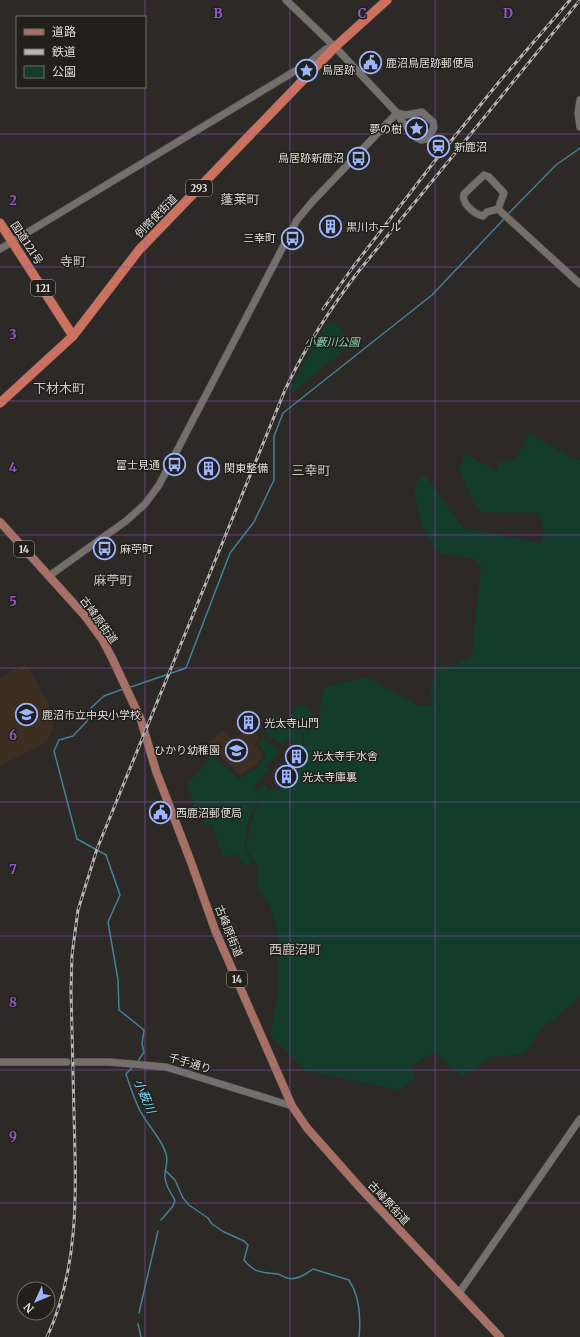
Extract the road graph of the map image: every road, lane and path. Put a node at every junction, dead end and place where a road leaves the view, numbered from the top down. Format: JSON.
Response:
{"nodes":[{"id":1,"x":286,"y":0,"type":"edge"},
{"id":2,"x":387,"y":0,"type":"edge"},
{"id":3,"x":335,"y":47,"type":"junction"},
{"id":4,"x":580,"y":100,"type":"edge"},
{"id":5,"x":397,"y":113,"type":"junction"},
{"id":6,"x":408,"y":115,"type":"junction"},
{"id":7,"x":405,"y":126,"type":"junction"},
{"id":8,"x":580,"y":127,"type":"edge"},
{"id":9,"x":501,"y":189,"type":"junction"},
{"id":10,"x":500,"y":211,"type":"junction"},
{"id":11,"x":481,"y":216,"type":"junction"},
{"id":12,"x":0,"y":223,"type":"edge"},
{"id":13,"x":13,"y":240,"type":"junction"},
{"id":14,"x":0,"y":249,"type":"edge"},
{"id":15,"x":580,"y":284,"type":"edge"},
{"id":16,"x":73,"y":336,"type":"junction"},
{"id":17,"x":0,"y":403,"type":"edge"},
{"id":18,"x":0,"y":522,"type":"edge"},
{"id":19,"x":48,"y":576,"type":"junction"},
{"id":20,"x":0,"y":1062,"type":"edge"},
{"id":21,"x":67,"y":1062,"type":"dead end"},
{"id":22,"x":77,"y":1062,"type":"dead end"},
{"id":23,"x":292,"y":1106,"type":"junction"},
{"id":24,"x":580,"y":1119,"type":"edge"},
{"id":25,"x":459,"y":1293,"type":"junction"},
{"id":26,"x":500,"y":1337,"type":"edge"}],
"edges":[{"from":1,"to":3,"type":"street"},
{"from":2,"to":3,"type":"highway","name":"例幣使街道","number":"293"},
{"from":3,"to":5,"type":"street"},
{"from":3,"to":13,"type":"street"},
{"from":3,"to":16,"type":"highway","name":"例幣使街道","number":"293"},
{"from":4,"to":8,"type":"street"},
{"from":5,"to":6,"type":"street"},
{"from":5,"to":7,"type":"street"},
{"from":5,"to":19,"type":"street"},
{"from":6,"to":7,"type":"street"},
{"from":6,"to":7,"type":"street"},
{"from":9,"to":10,"type":"street"},
{"from":9,"to":11,"type":"street"},
{"from":9,"to":11,"type":"street"},
{"from":10,"to":11,"type":"street"},
{"from":10,"to":15,"type":"street"},
{"from":12,"to":13,"type":"highway","name":"国道121号","number":"121"},
{"from":13,"to":14,"type":"street"},
{"from":13,"to":16,"type":"highway","name":"国道121号","number":"121"},
{"from":16,"to":17,"type":"highway","name":"例幣使街道"},
{"from":18,"to":19,"type":"main road","name":"古峰原街道","number":"14"},
{"from":19,"to":23,"type":"main road","name":"古峰原街道","number":"14"},
{"from":20,"to":21,"type":"street"},
{"from":22,"to":23,"type":"street","name":"千手通り"},
{"from":23,"to":25,"type":"main road","name":"古峰原街道","number":"14"},
{"from":24,"to":25,"type":"street"},
{"from":25,"to":26,"type":"main road","name":"古峰原街道","number":"14"}]}
